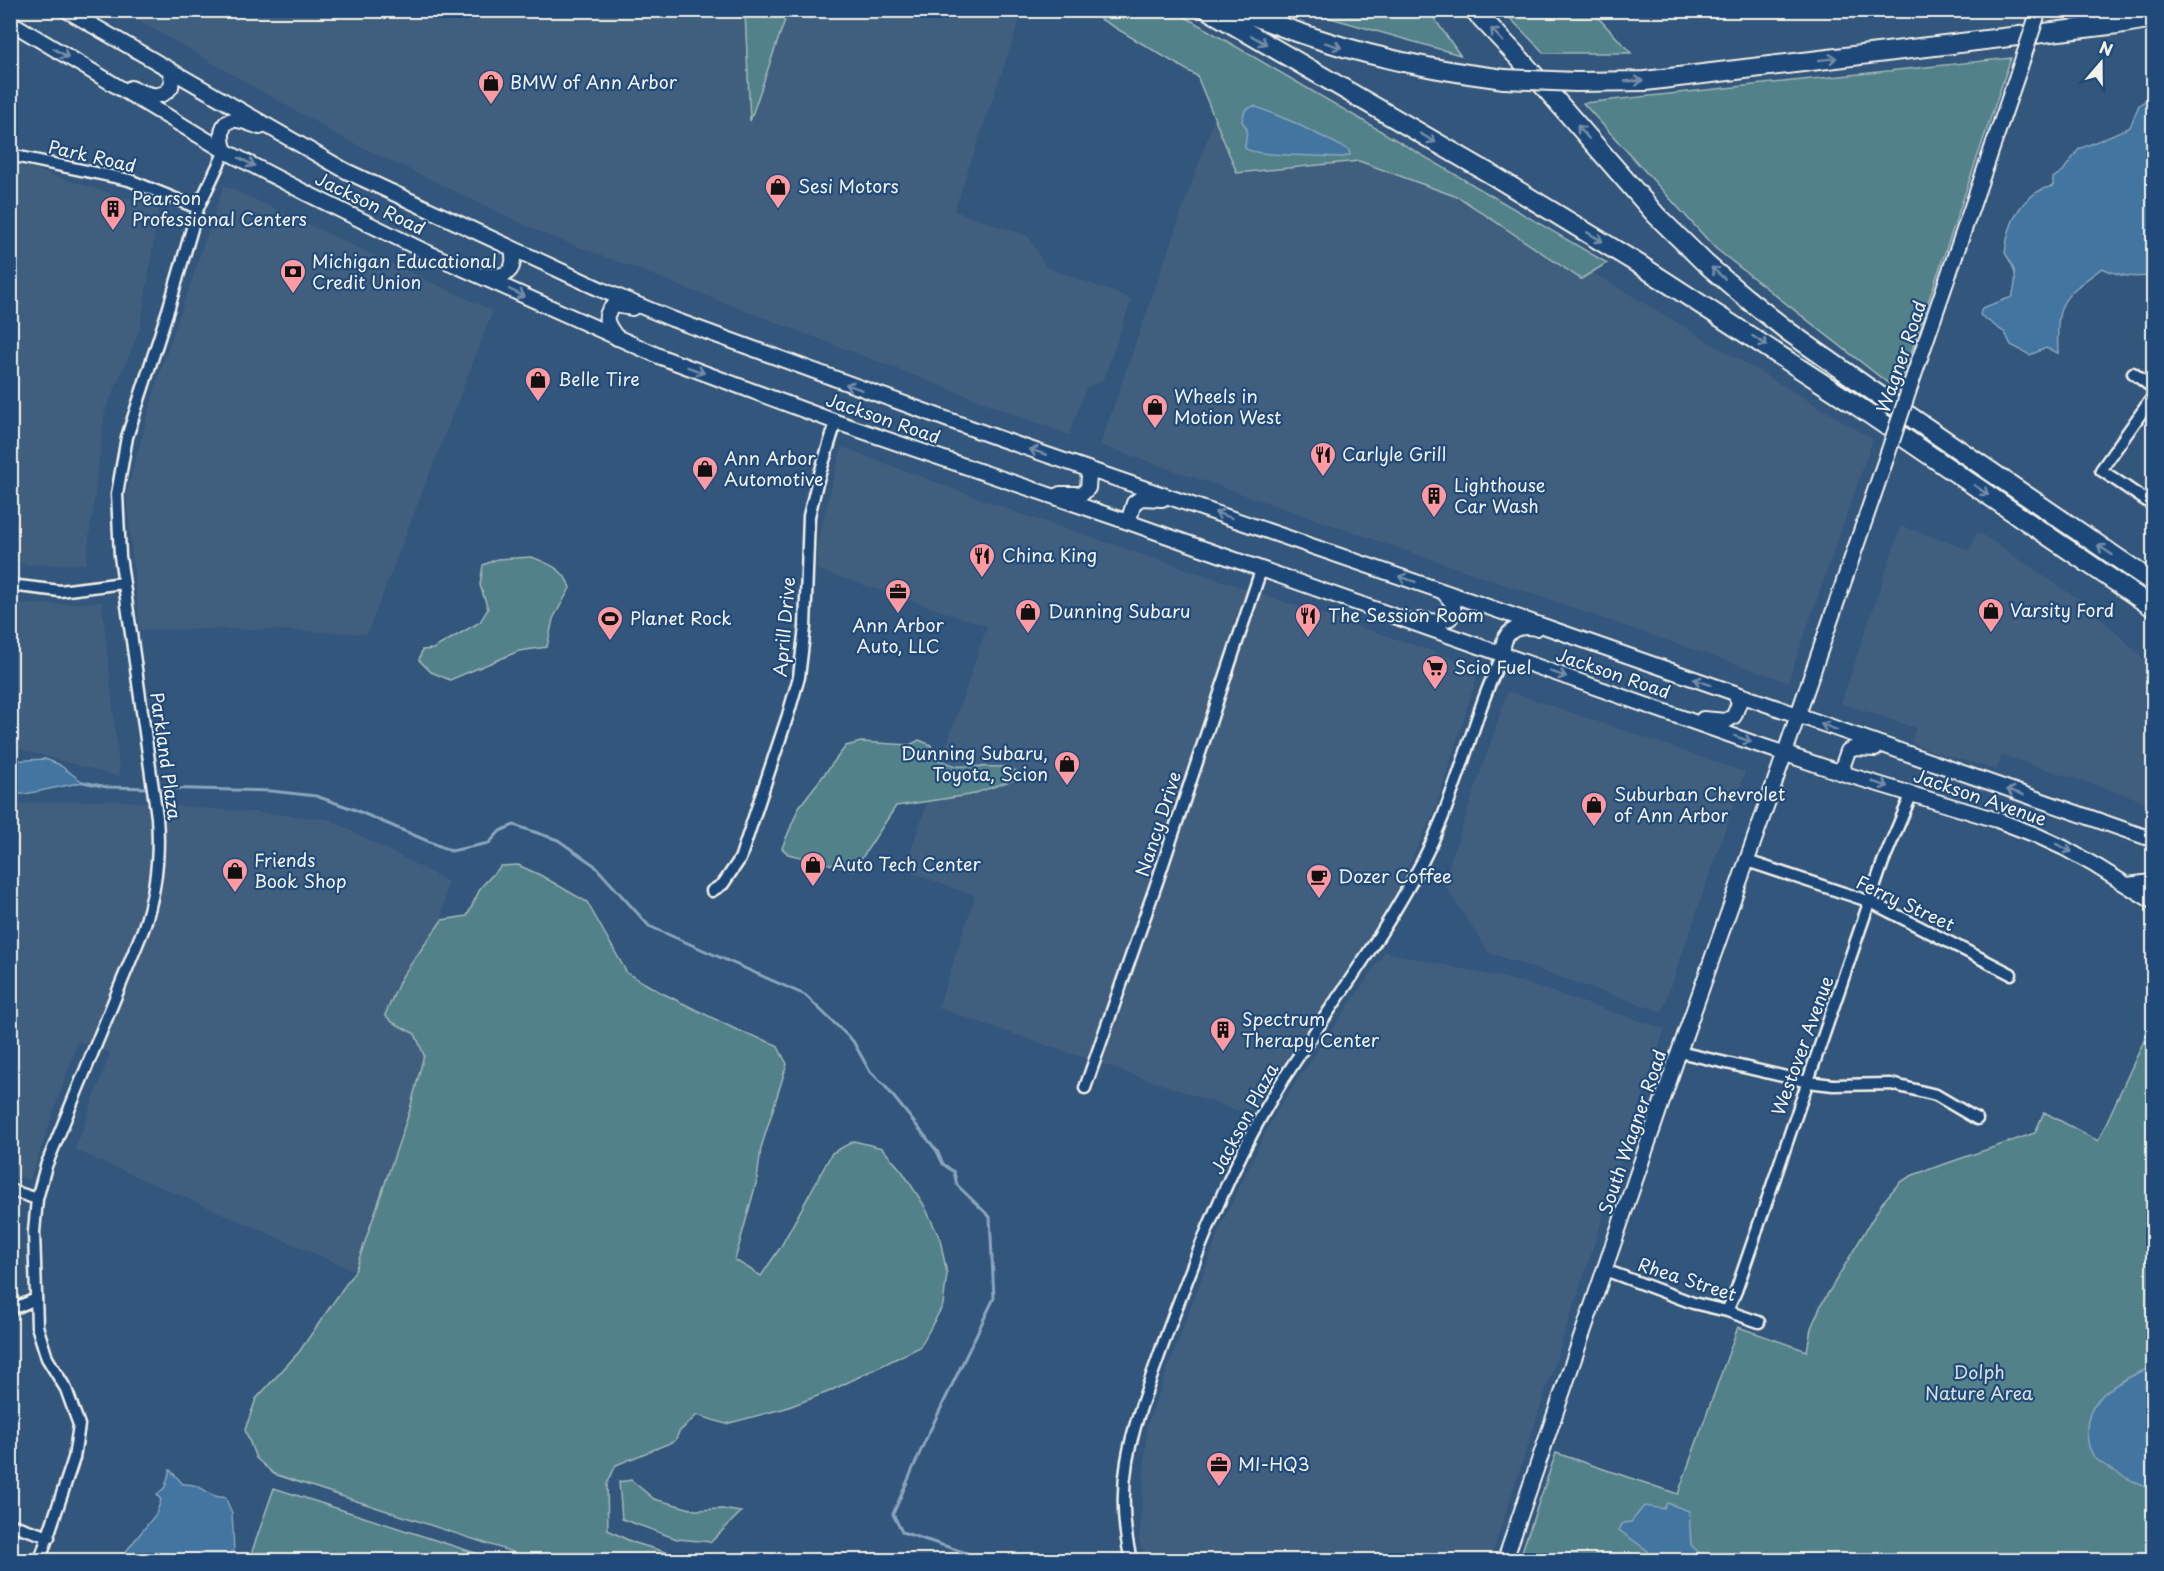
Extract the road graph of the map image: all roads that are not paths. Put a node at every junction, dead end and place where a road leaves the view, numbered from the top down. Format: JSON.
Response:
{"nodes":[{"id":1,"x":66,"y":10,"type":"edge"},
{"id":2,"x":1208,"y":10,"type":"edge"},
{"id":3,"x":1239,"y":10,"type":"edge"},
{"id":4,"x":1474,"y":10,"type":"edge"},
{"id":5,"x":2040,"y":10,"type":"edge"},
{"id":6,"x":2154,"y":18,"type":"edge"},
{"id":7,"x":10,"y":22,"type":"edge"},
{"id":8,"x":169,"y":69,"type":"junction"},
{"id":9,"x":101,"y":77,"type":"junction"},
{"id":10,"x":279,"y":132,"type":"junction"},
{"id":11,"x":225,"y":151,"type":"junction"},
{"id":12,"x":10,"y":155,"type":"edge"},
{"id":13,"x":198,"y":208,"type":"junction"},
{"id":14,"x":512,"y":248,"type":"junction"},
{"id":15,"x":475,"y":274,"type":"junction"},
{"id":16,"x":672,"y":319,"type":"junction"},
{"id":17,"x":617,"y":338,"type":"junction"},
{"id":18,"x":2133,"y":373,"type":"dead end"},
{"id":19,"x":2154,"y":389,"type":"edge"},
{"id":20,"x":2154,"y":395,"type":"edge"},
{"id":21,"x":836,"y":422,"type":"junction"},
{"id":22,"x":1085,"y":468,"type":"junction"},
{"id":23,"x":1037,"y":491,"type":"junction"},
{"id":24,"x":1182,"y":501,"type":"junction"},
{"id":25,"x":2154,"y":506,"type":"edge"},
{"id":26,"x":1128,"y":522,"type":"junction"},
{"id":27,"x":1261,"y":570,"type":"junction"},
{"id":28,"x":2112,"y":579,"type":"junction"},
{"id":29,"x":123,"y":583,"type":"junction"},
{"id":30,"x":2154,"y":583,"type":"edge"},
{"id":31,"x":10,"y":585,"type":"edge"},
{"id":32,"x":1444,"y":592,"type":"junction"},
{"id":33,"x":2154,"y":608,"type":"edge"},
{"id":34,"x":1394,"y":617,"type":"junction"},
{"id":35,"x":2154,"y":617,"type":"edge"},
{"id":36,"x":1561,"y":633,"type":"junction"},
{"id":37,"x":1503,"y":655,"type":"junction"},
{"id":38,"x":1735,"y":693,"type":"junction"},
{"id":39,"x":1668,"y":713,"type":"junction"},
{"id":40,"x":1797,"y":715,"type":"junction"},
{"id":41,"x":1901,"y":753,"type":"junction"},
{"id":42,"x":1784,"y":754,"type":"junction"},
{"id":43,"x":1845,"y":774,"type":"junction"},
{"id":44,"x":1912,"y":793,"type":"junction"},
{"id":45,"x":2152,"y":840,"type":"edge"},
{"id":46,"x":1747,"y":861,"type":"junction"},
{"id":47,"x":2154,"y":880,"type":"edge"},
{"id":48,"x":2128,"y":885,"type":"junction"},
{"id":49,"x":712,"y":891,"type":"dead end"},
{"id":50,"x":1871,"y":902,"type":"junction"},
{"id":51,"x":2154,"y":902,"type":"edge"},
{"id":52,"x":2011,"y":974,"type":"dead end"},
{"id":53,"x":1678,"y":1052,"type":"junction"},
{"id":54,"x":1808,"y":1082,"type":"junction"},
{"id":55,"x":1085,"y":1088,"type":"dead end"},
{"id":56,"x":1977,"y":1119,"type":"dead end"},
{"id":57,"x":10,"y":1190,"type":"edge"},
{"id":58,"x":37,"y":1199,"type":"junction"},
{"id":59,"x":1605,"y":1270,"type":"junction"},
{"id":60,"x":36,"y":1299,"type":"junction"},
{"id":61,"x":10,"y":1310,"type":"edge"},
{"id":62,"x":1727,"y":1311,"type":"junction"},
{"id":63,"x":1759,"y":1322,"type":"dead end"},
{"id":64,"x":10,"y":1524,"type":"edge"},
{"id":65,"x":49,"y":1537,"type":"junction"},
{"id":66,"x":40,"y":1560,"type":"edge"},
{"id":67,"x":1131,"y":1560,"type":"edge"},
{"id":68,"x":1505,"y":1560,"type":"edge"}],
"edges":[{"from":1,"to":8,"type":"main road","name":"Jackson Road"},
{"from":2,"to":28,"type":"highway","one_way":true},
{"from":3,"to":6,"type":"highway","one_way":true,"bridge":true},
{"from":30,"to":4,"type":"highway","one_way":true},
{"from":5,"to":40,"type":"main road","name":"Wagner Road","bridge":true},
{"from":7,"to":9,"type":"main road","name":"Jackson Road","one_way":true},
{"from":8,"to":9,"type":"main road"},
{"from":8,"to":10,"type":"main road","name":"Jackson Road"},
{"from":9,"to":11,"type":"main road","name":"Jackson Road"},
{"from":10,"to":11,"type":"main road"},
{"from":10,"to":14,"type":"main road","name":"Jackson Road"},
{"from":11,"to":13,"type":"street","name":"Parkland Plaza"},
{"from":11,"to":15,"type":"main road","name":"Jackson Road","one_way":true},
{"from":12,"to":13,"type":"street","name":"Park Road"},
{"from":13,"to":29,"type":"street","name":"Parkland Plaza"},
{"from":14,"to":15,"type":"main road"},
{"from":14,"to":16,"type":"main road","name":"Jackson Road"},
{"from":15,"to":17,"type":"main road","name":"Jackson Road","one_way":true},
{"from":16,"to":17,"type":"main road"},
{"from":22,"to":16,"type":"main road","name":"Jackson Road","one_way":true},
{"from":17,"to":21,"type":"main road","name":"Jackson Road","one_way":true},
{"from":18,"to":19,"type":"street"},
{"from":20,"to":25,"type":"street"},
{"from":21,"to":23,"type":"main road","name":"Jackson Road"},
{"from":21,"to":49,"type":"street","name":"Aprill Drive"},
{"from":22,"to":23,"type":"main road"},
{"from":22,"to":24,"type":"main road","name":"Jackson Road"},
{"from":23,"to":26,"type":"main road","name":"Jackson Road"},
{"from":24,"to":26,"type":"main road"},
{"from":32,"to":24,"type":"main road","name":"Jackson Road","one_way":true},
{"from":26,"to":27,"type":"main road","name":"Jackson Road"},
{"from":27,"to":34,"type":"main road","name":"Jackson Road"},
{"from":27,"to":55,"type":"street","name":"Nancy Drive"},
{"from":28,"to":33,"type":"highway"},
{"from":28,"to":35,"type":"highway"},
{"from":29,"to":31,"type":"street"},
{"from":29,"to":58,"type":"street","name":"Parkland Plaza"},
{"from":32,"to":34,"type":"main road"},
{"from":32,"to":36,"type":"main road","name":"Jackson Road"},
{"from":34,"to":37,"type":"main road","name":"Jackson Road"},
{"from":36,"to":37,"type":"main road"},
{"from":38,"to":36,"type":"main road","name":"Jackson Road","one_way":true},
{"from":37,"to":39,"type":"main road","name":"Jackson Road","one_way":true},
{"from":37,"to":67,"type":"street","name":"Jackson Plaza"},
{"from":38,"to":39,"type":"main road"},
{"from":38,"to":40,"type":"main road","name":"Jackson Road"},
{"from":39,"to":42,"type":"main road","name":"Jackson Road","one_way":true},
{"from":41,"to":40,"type":"main road","name":"Jackson Avenue","one_way":true},
{"from":40,"to":42,"type":"main road","name":"South Wagner Road"},
{"from":41,"to":43,"type":"main road"},
{"from":45,"to":41,"type":"main road","name":"Jackson Avenue","one_way":true},
{"from":42,"to":43,"type":"main road","name":"Jackson Avenue"},
{"from":42,"to":46,"type":"main road","name":"South Wagner Road"},
{"from":43,"to":44,"type":"main road","name":"Jackson Avenue","one_way":true},
{"from":44,"to":48,"type":"main road","name":"Jackson Avenue","one_way":true},
{"from":44,"to":50,"type":"street","name":"Westover Avenue"},
{"from":46,"to":50,"type":"street","name":"Ferry Street"},
{"from":46,"to":53,"type":"main road","name":"South Wagner Road"},
{"from":47,"to":48,"type":"main road"},
{"from":48,"to":51,"type":"main road","name":"Jackson Avenue"},
{"from":50,"to":52,"type":"street","name":"Ferry Street"},
{"from":50,"to":54,"type":"street","name":"Westover Avenue"},
{"from":53,"to":54,"type":"street"},
{"from":53,"to":59,"type":"main road","name":"South Wagner Road"},
{"from":54,"to":56,"type":"street"},
{"from":54,"to":62,"type":"street","name":"Westover Avenue"},
{"from":57,"to":58,"type":"street"},
{"from":58,"to":60,"type":"street","name":"Parkland Plaza"},
{"from":59,"to":62,"type":"street","name":"Rhea Street"},
{"from":59,"to":68,"type":"main road","name":"South Wagner Road"},
{"from":60,"to":61,"type":"street"},
{"from":60,"to":65,"type":"street","name":"Parkland Plaza"},
{"from":62,"to":63,"type":"street","name":"Rhea Street"},
{"from":64,"to":65,"type":"street"},
{"from":65,"to":66,"type":"street","name":"Parkland Plaza"}]}
